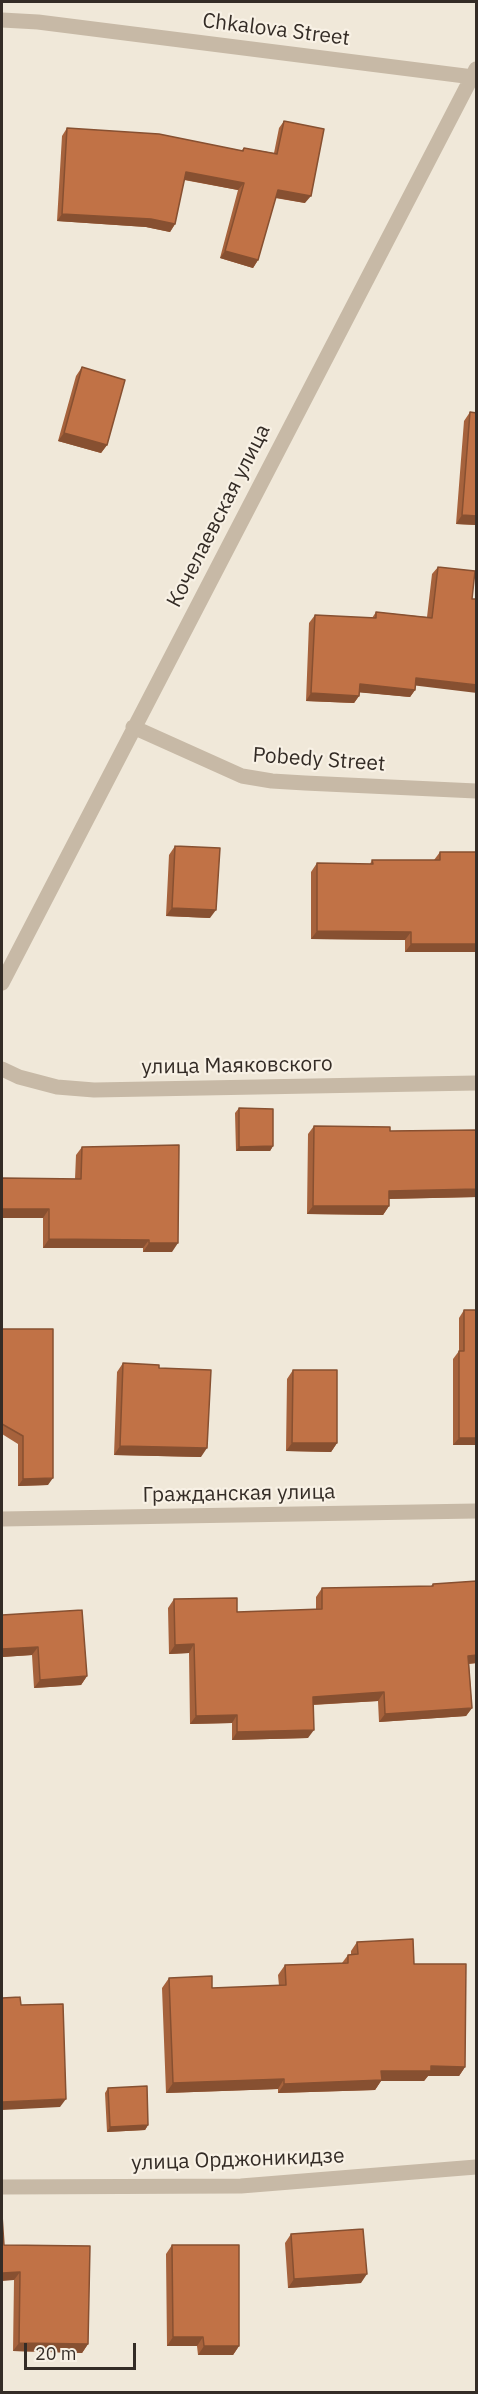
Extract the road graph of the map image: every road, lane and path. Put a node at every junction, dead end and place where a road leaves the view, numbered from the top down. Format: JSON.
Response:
{"nodes":[{"id":1,"x":2,"y":20,"type":"edge"},
{"id":2,"x":475,"y":73,"type":"edge"},
{"id":3,"x":134,"y":727,"type":"junction"},
{"id":4,"x":477,"y":790,"type":"edge"},
{"id":5,"x":2,"y":983,"type":"edge"},
{"id":6,"x":2,"y":1069,"type":"edge"},
{"id":7,"x":477,"y":1083,"type":"edge"},
{"id":8,"x":477,"y":1511,"type":"edge"},
{"id":9,"x":2,"y":1519,"type":"edge"},
{"id":10,"x":477,"y":2167,"type":"edge"},
{"id":11,"x":2,"y":2187,"type":"edge"}],
"edges":[{"from":1,"to":2,"type":"street","name":"Chkalova Street"},
{"from":2,"to":3,"type":"street","name":"Кочелаевская улица"},
{"from":3,"to":4,"type":"street","name":"Pobedy Street"},
{"from":3,"to":5,"type":"street","name":"Кочелаевская улица"},
{"from":6,"to":7,"type":"street","name":"улица Маяковского"},
{"from":8,"to":9,"type":"street","name":"Гражданская улица"},
{"from":10,"to":11,"type":"street","name":"улица Орджоникидзе"}]}
